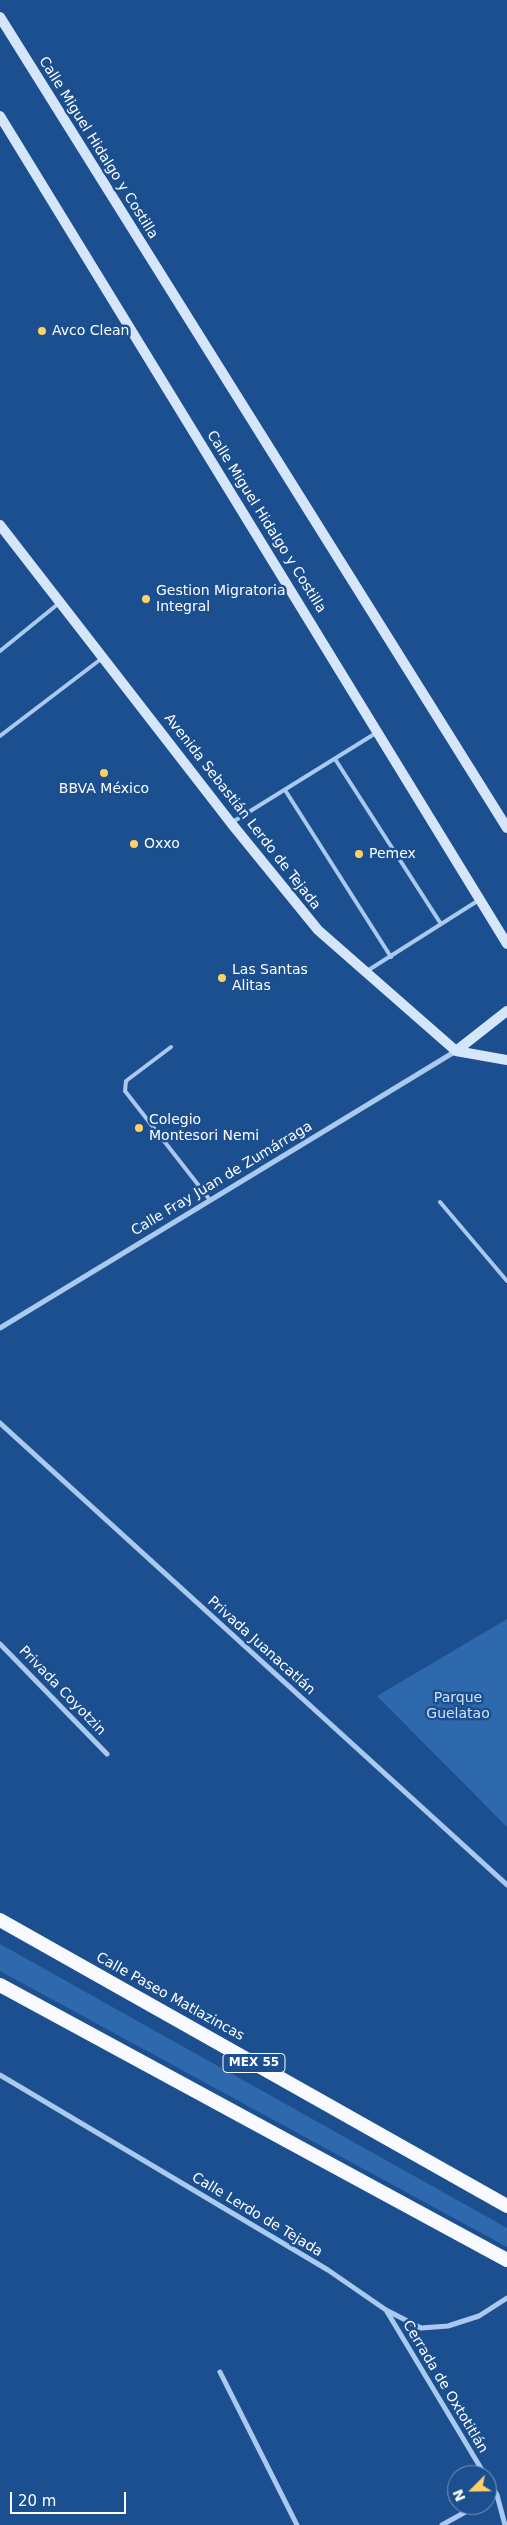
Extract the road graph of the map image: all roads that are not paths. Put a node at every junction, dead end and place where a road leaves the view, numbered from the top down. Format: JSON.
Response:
{"nodes":[{"id":1,"x":0,"y":17,"type":"edge"},
{"id":2,"x":0,"y":116,"type":"edge"},
{"id":3,"x":0,"y":525,"type":"edge"},
{"id":4,"x":60,"y":602,"type":"junction"},
{"id":5,"x":0,"y":651,"type":"edge"},
{"id":6,"x":103,"y":657,"type":"junction"},
{"id":7,"x":379,"y":732,"type":"junction"},
{"id":8,"x":0,"y":736,"type":"edge"},
{"id":9,"x":334,"y":759,"type":"junction"},
{"id":10,"x":285,"y":790,"type":"junction"},
{"id":11,"x":232,"y":823,"type":"junction"},
{"id":12,"x":507,"y":828,"type":"edge"},
{"id":13,"x":480,"y":899,"type":"junction"},
{"id":14,"x":441,"y":924,"type":"junction"},
{"id":15,"x":507,"y":944,"type":"edge"},
{"id":16,"x":391,"y":957,"type":"junction"},
{"id":17,"x":365,"y":972,"type":"junction"},
{"id":18,"x":507,"y":1011,"type":"edge"},
{"id":19,"x":171,"y":1047,"type":"dead end"},
{"id":20,"x":456,"y":1051,"type":"junction"},
{"id":21,"x":507,"y":1060,"type":"edge"},
{"id":22,"x":210,"y":1200,"type":"junction"},
{"id":23,"x":440,"y":1202,"type":"dead end"},
{"id":24,"x":507,"y":1281,"type":"edge"},
{"id":25,"x":0,"y":1328,"type":"edge"},
{"id":26,"x":0,"y":1423,"type":"edge"},
{"id":27,"x":0,"y":1644,"type":"edge"},
{"id":28,"x":107,"y":1754,"type":"dead end"},
{"id":29,"x":507,"y":1885,"type":"edge"},
{"id":30,"x":0,"y":1920,"type":"edge"},
{"id":31,"x":0,"y":1985,"type":"edge"},
{"id":32,"x":0,"y":2075,"type":"edge"},
{"id":33,"x":507,"y":2206,"type":"edge"},
{"id":34,"x":507,"y":2260,"type":"edge"},
{"id":35,"x":507,"y":2298,"type":"edge"},
{"id":36,"x":386,"y":2310,"type":"junction"},
{"id":37,"x":220,"y":2372,"type":"dead end"},
{"id":38,"x":479,"y":2465,"type":"edge"},
{"id":39,"x":497,"y":2495,"type":"edge"},
{"id":40,"x":460,"y":2515,"type":"edge"},
{"id":41,"x":297,"y":2525,"type":"edge"},
{"id":42,"x":442,"y":2525,"type":"edge"},
{"id":43,"x":505,"y":2525,"type":"edge"}],
"edges":[{"from":1,"to":12,"type":"main road","name":"Calle Miguel Hidalgo y Costilla"},
{"from":2,"to":7,"type":"main road","name":"Calle Miguel Hidalgo y Costilla"},
{"from":3,"to":4,"type":"main road","name":"Avenida Sebastián Lerdo de Tejada"},
{"from":4,"to":5,"type":"lane"},
{"from":4,"to":6,"type":"main road","name":"Avenida Sebastián Lerdo de Tejada"},
{"from":6,"to":8,"type":"lane"},
{"from":6,"to":11,"type":"main road","name":"Avenida Sebastián Lerdo de Tejada"},
{"from":7,"to":9,"type":"lane"},
{"from":7,"to":13,"type":"main road","name":"Calle Miguel Hidalgo y Costilla"},
{"from":9,"to":10,"type":"lane"},
{"from":9,"to":14,"type":"lane"},
{"from":10,"to":11,"type":"lane"},
{"from":10,"to":16,"type":"lane"},
{"from":11,"to":17,"type":"main road","name":"Avenida Sebastián Lerdo de Tejada"},
{"from":13,"to":14,"type":"lane"},
{"from":13,"to":15,"type":"main road","name":"Calle Miguel Hidalgo y Costilla"},
{"from":14,"to":16,"type":"lane"},
{"from":16,"to":17,"type":"lane"},
{"from":17,"to":20,"type":"main road","name":"Avenida Sebastián Lerdo de Tejada"},
{"from":18,"to":20,"type":"main road"},
{"from":19,"to":22,"type":"lane"},
{"from":20,"to":21,"type":"main road"},
{"from":20,"to":22,"type":"street","name":"Calle Fray Juan de Zumárraga"},
{"from":22,"to":25,"type":"street","name":"Calle Fray Juan de Zumárraga"},
{"from":23,"to":24,"type":"lane"},
{"from":26,"to":29,"type":"street","name":"Privada Juanacatlán"},
{"from":27,"to":28,"type":"street","name":"Privada Coyotzin"},
{"from":30,"to":33,"type":"highway","name":"Calle Paseo Matlazincas","number":"MEX 55"},
{"from":31,"to":34,"type":"highway"},
{"from":32,"to":36,"type":"street","name":"Calle Lerdo de Tejada"},
{"from":35,"to":36,"type":"street","name":"Calle Lerdo de Tejada"},
{"from":36,"to":38,"type":"street","name":"Cerrada de Oxtotitlán"},
{"from":37,"to":41,"type":"street"},
{"from":39,"to":43,"type":"street","name":"Cerrada de Oxtotitlán"},
{"from":40,"to":42,"type":"street"}]}
